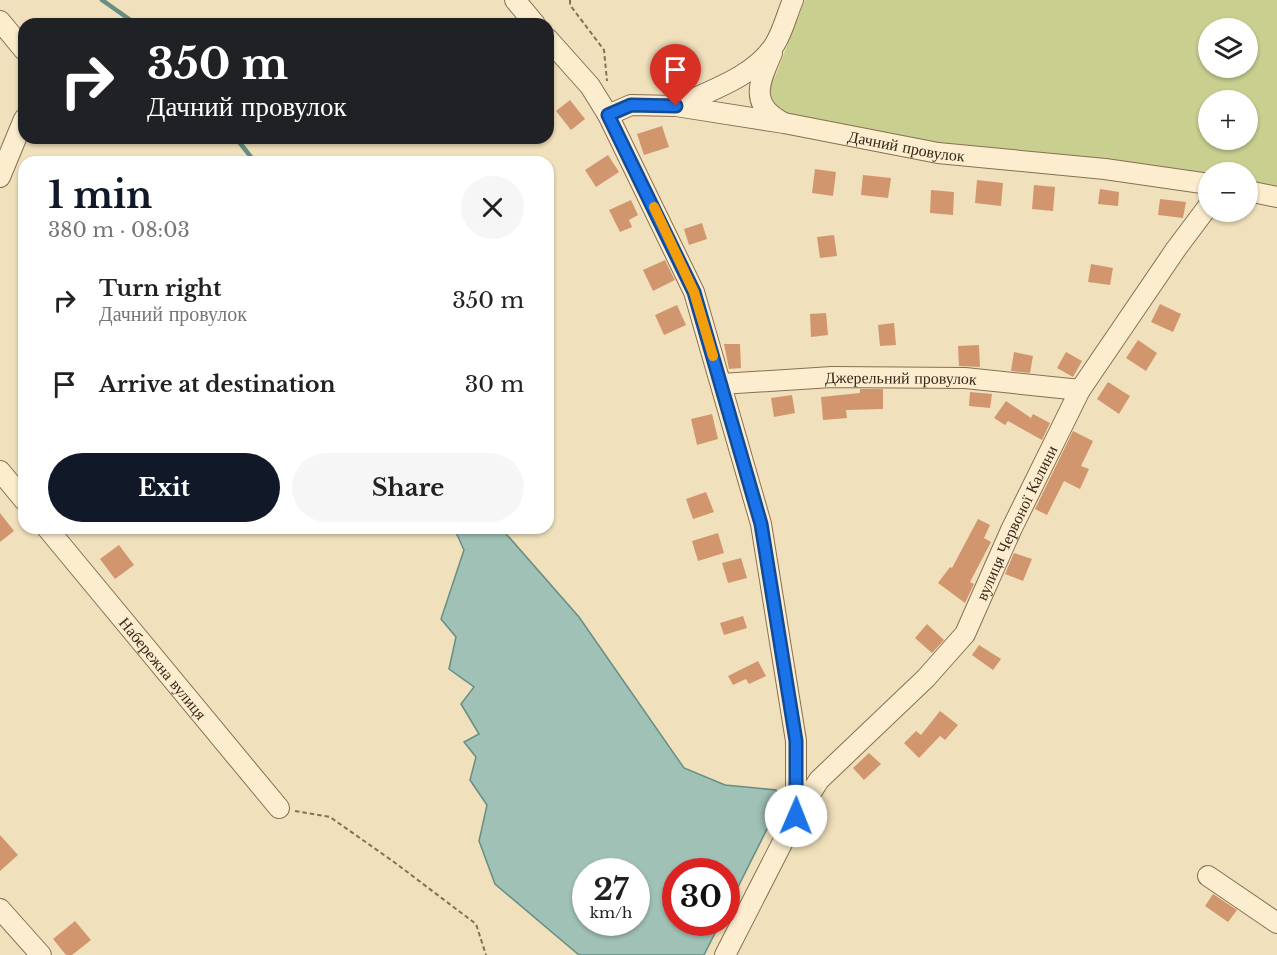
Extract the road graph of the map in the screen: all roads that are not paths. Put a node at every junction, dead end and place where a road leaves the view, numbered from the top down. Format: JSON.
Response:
{"nodes":[{"id":1,"x":515,"y":0,"type":"edge"},
{"id":2,"x":793,"y":0,"type":"edge"},
{"id":3,"x":530,"y":18,"type":"edge"},
{"id":4,"x":0,"y":21,"type":"edge"},
{"id":5,"x":18,"y":43,"type":"edge"},
{"id":6,"x":775,"y":44,"type":"junction"},
{"id":7,"x":554,"y":46,"type":"edge"},
{"id":8,"x":676,"y":106,"type":"junction"},
{"id":9,"x":608,"y":115,"type":"junction"},
{"id":10,"x":784,"y":123,"type":"junction"},
{"id":11,"x":18,"y":133,"type":"edge"},
{"id":12,"x":0,"y":177,"type":"edge"},
{"id":13,"x":1198,"y":183,"type":"edge"},
{"id":14,"x":1258,"y":193,"type":"edge"},
{"id":15,"x":1277,"y":197,"type":"edge"},
{"id":16,"x":1198,"y":220,"type":"edge"},
{"id":17,"x":721,"y":384,"type":"junction"},
{"id":18,"x":1080,"y":390,"type":"junction"},
{"id":19,"x":0,"y":471,"type":"edge"},
{"id":20,"x":18,"y":493,"type":"edge"},
{"id":21,"x":52,"y":534,"type":"edge"},
{"id":22,"x":279,"y":808,"type":"road end"},
{"id":23,"x":796,"y":816,"type":"junction"},
{"id":24,"x":1208,"y":876,"type":"dead end"},
{"id":25,"x":0,"y":909,"type":"edge"},
{"id":26,"x":1277,"y":924,"type":"edge"},
{"id":27,"x":41,"y":955,"type":"edge"},
{"id":28,"x":725,"y":955,"type":"edge"}],
"edges":[{"from":1,"to":3,"type":"street"},
{"from":2,"to":6,"type":"street"},
{"from":4,"to":5,"type":"street"},
{"from":6,"to":8,"type":"street"},
{"from":6,"to":10,"type":"street"},
{"from":7,"to":9,"type":"street"},
{"from":8,"to":9,"type":"street","name":"Дачний провулок"},
{"from":8,"to":10,"type":"street","name":"Дачний провулок"},
{"from":9,"to":17,"type":"street"},
{"from":10,"to":13,"type":"street","name":"Дачний провулок"},
{"from":11,"to":12,"type":"street"},
{"from":14,"to":15,"type":"street"},
{"from":16,"to":18,"type":"street","name":"вулиця Червоної Калини"},
{"from":17,"to":18,"type":"street","name":"Джерельний провулок"},
{"from":17,"to":23,"type":"street"},
{"from":18,"to":23,"type":"street","name":"вулиця Червоної Калини"},
{"from":19,"to":20,"type":"street"},
{"from":21,"to":22,"type":"street","name":"Набережна вулиця"},
{"from":23,"to":28,"type":"street","name":"вулиця Червоної Калини"},
{"from":24,"to":26,"type":"street"},
{"from":25,"to":27,"type":"street"}]}
